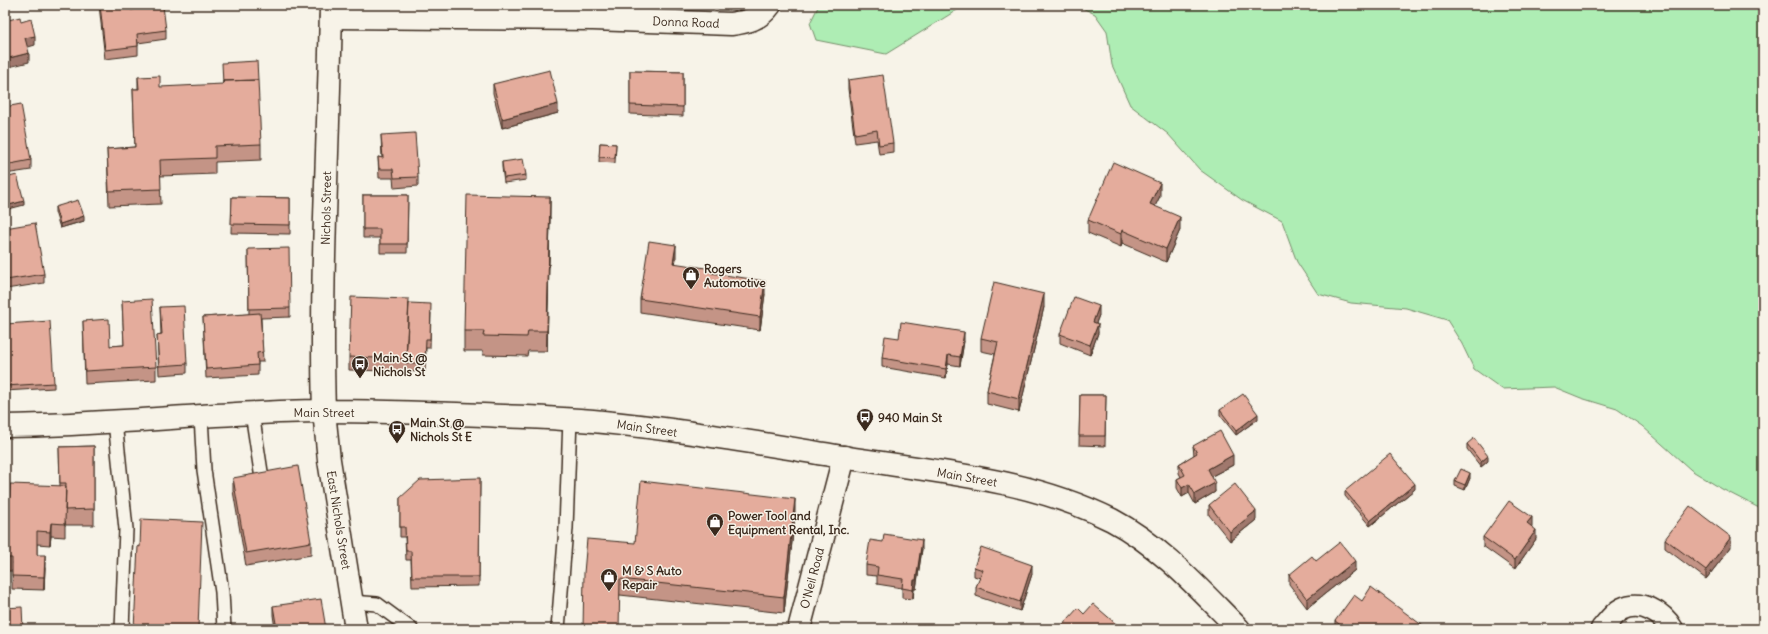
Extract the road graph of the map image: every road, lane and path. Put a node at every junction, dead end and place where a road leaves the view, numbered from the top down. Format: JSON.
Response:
{"nodes":[{"id":1,"x":770,"y":5,"type":"edge"},
{"id":2,"x":331,"y":11,"type":"edge"},
{"id":3,"x":324,"y":411,"type":"junction"},
{"id":4,"x":252,"y":413,"type":"junction"},
{"id":5,"x":201,"y":417,"type":"junction"},
{"id":6,"x":570,"y":419,"type":"junction"},
{"id":7,"x":115,"y":422,"type":"junction"},
{"id":8,"x":5,"y":426,"type":"edge"},
{"id":9,"x":844,"y":457,"type":"junction"},
{"id":10,"x":263,"y":485,"type":"edge"},
{"id":11,"x":352,"y":602,"type":"junction"},
{"id":12,"x":122,"y":629,"type":"edge"},
{"id":13,"x":224,"y":629,"type":"edge"},
{"id":14,"x":356,"y":629,"type":"edge"},
{"id":15,"x":411,"y":629,"type":"edge"},
{"id":16,"x":558,"y":629,"type":"edge"},
{"id":17,"x":799,"y":629,"type":"edge"},
{"id":18,"x":1239,"y":629,"type":"edge"},
{"id":19,"x":1602,"y":629,"type":"edge"},
{"id":20,"x":1672,"y":629,"type":"edge"}],
"edges":[{"from":1,"to":2,"type":"street","name":"Donna Road"},
{"from":2,"to":3,"type":"street","name":"Nichols Street"},
{"from":3,"to":4,"type":"street","name":"Main Street"},
{"from":3,"to":6,"type":"street","name":"Main Street"},
{"from":3,"to":11,"type":"street","name":"East Nichols Street"},
{"from":4,"to":5,"type":"street","name":"Main Street"},
{"from":4,"to":10,"type":"lane"},
{"from":5,"to":7,"type":"street","name":"Main Street"},
{"from":5,"to":13,"type":"lane"},
{"from":6,"to":9,"type":"street","name":"Main Street"},
{"from":6,"to":16,"type":"lane"},
{"from":7,"to":8,"type":"street","name":"Main Street"},
{"from":7,"to":12,"type":"lane"},
{"from":9,"to":17,"type":"street","name":"O'Neil Road"},
{"from":9,"to":18,"type":"street","name":"Main Street"},
{"from":11,"to":14,"type":"street","name":"East Nichols Street"},
{"from":11,"to":15,"type":"lane"},
{"from":19,"to":20,"type":"street"}]}
